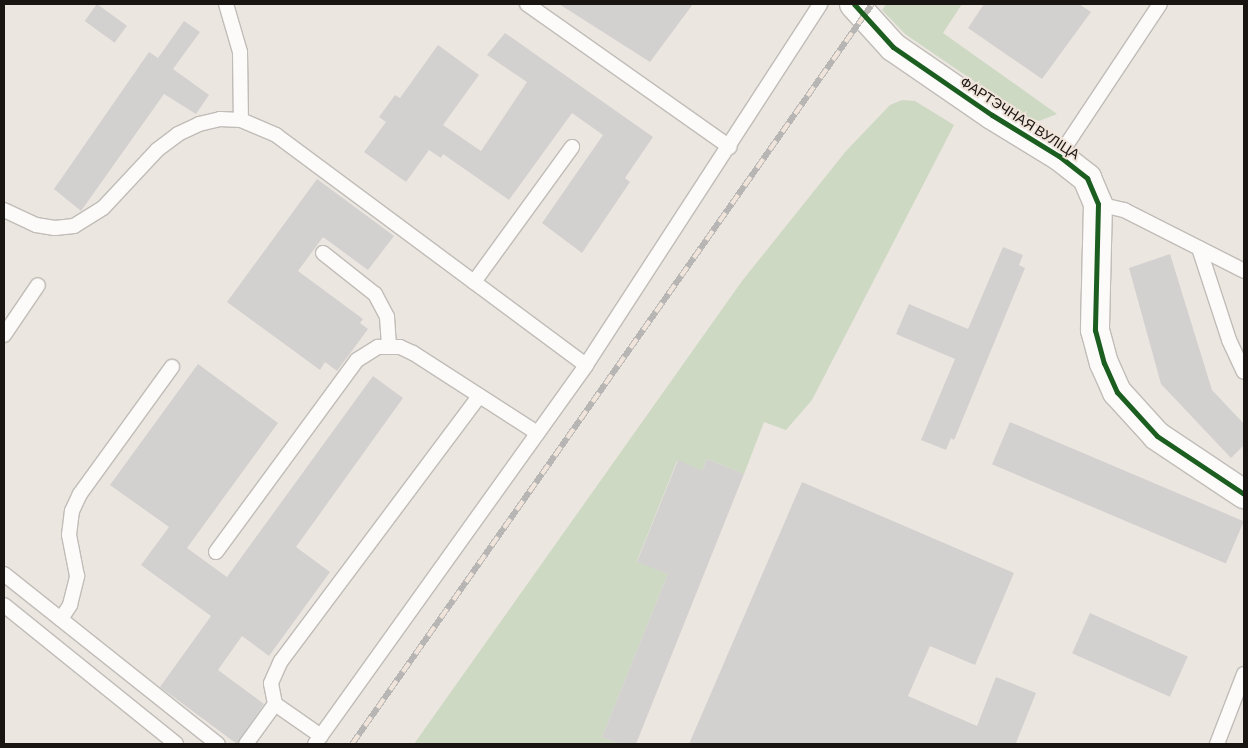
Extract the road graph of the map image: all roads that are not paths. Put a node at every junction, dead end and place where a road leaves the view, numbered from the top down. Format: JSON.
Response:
{"nodes":[{"id":1,"x":226,"y":4,"type":"edge"},
{"id":2,"x":527,"y":4,"type":"edge"},
{"id":3,"x":820,"y":4,"type":"edge"},
{"id":4,"x":854,"y":4,"type":"edge"},
{"id":5,"x":1160,"y":4,"type":"edge"},
{"id":6,"x":241,"y":120,"type":"junction"},
{"id":7,"x":572,"y":147,"type":"dead end"},
{"id":8,"x":730,"y":147,"type":"junction"},
{"id":9,"x":1059,"y":156,"type":"junction"},
{"id":10,"x":1098,"y":204,"type":"junction"},
{"id":11,"x":4,"y":210,"type":"edge"},
{"id":12,"x":1199,"y":248,"type":"junction"},
{"id":13,"x":323,"y":253,"type":"dead end"},
{"id":14,"x":1244,"y":271,"type":"edge"},
{"id":15,"x":474,"y":282,"type":"junction"},
{"id":16,"x":38,"y":285,"type":"dead end"},
{"id":17,"x":4,"y":335,"type":"edge"},
{"id":18,"x":389,"y":345,"type":"junction"},
{"id":19,"x":586,"y":365,"type":"junction"},
{"id":20,"x":172,"y":367,"type":"dead end"},
{"id":21,"x":1244,"y":372,"type":"edge"},
{"id":22,"x":479,"y":396,"type":"junction"},
{"id":23,"x":537,"y":433,"type":"junction"},
{"id":24,"x":1244,"y":494,"type":"edge"},
{"id":25,"x":216,"y":552,"type":"dead end"},
{"id":26,"x":4,"y":574,"type":"edge"},
{"id":27,"x":4,"y":605,"type":"edge"},
{"id":28,"x":61,"y":619,"type":"junction"},
{"id":29,"x":1244,"y":674,"type":"edge"},
{"id":30,"x":275,"y":704,"type":"junction"},
{"id":31,"x":318,"y":740,"type":"edge"},
{"id":32,"x":176,"y":744,"type":"edge"},
{"id":33,"x":218,"y":744,"type":"edge"},
{"id":34,"x":246,"y":744,"type":"edge"},
{"id":35,"x":1218,"y":744,"type":"edge"}],
"edges":[{"from":1,"to":6,"type":"lane"},
{"from":2,"to":8,"type":"lane"},
{"from":3,"to":8,"type":"lane"},
{"from":4,"to":9,"type":"street","name":"ФАРТЭЧНАЯ ВУЛІЦА"},
{"from":5,"to":9,"type":"lane"},
{"from":6,"to":11,"type":"lane"},
{"from":6,"to":15,"type":"lane"},
{"from":7,"to":15,"type":"lane"},
{"from":8,"to":19,"type":"lane"},
{"from":9,"to":10,"type":"street","name":"ФАРТЭЧНАЯ ВУЛІЦА"},
{"from":10,"to":12,"type":"lane"},
{"from":10,"to":24,"type":"street","name":"ФАРТЭЧНАЯ ВУЛІЦА"},
{"from":12,"to":14,"type":"lane"},
{"from":12,"to":21,"type":"lane"},
{"from":13,"to":18,"type":"lane"},
{"from":15,"to":19,"type":"lane"},
{"from":16,"to":17,"type":"lane"},
{"from":18,"to":22,"type":"lane"},
{"from":18,"to":25,"type":"lane"},
{"from":19,"to":23,"type":"lane"},
{"from":20,"to":28,"type":"lane"},
{"from":22,"to":23,"type":"lane"},
{"from":22,"to":30,"type":"lane"},
{"from":23,"to":31,"type":"lane"},
{"from":26,"to":28,"type":"lane"},
{"from":27,"to":32,"type":"lane"},
{"from":28,"to":33,"type":"lane"},
{"from":29,"to":35,"type":"lane"},
{"from":30,"to":31,"type":"lane"},
{"from":30,"to":34,"type":"lane"}]}
